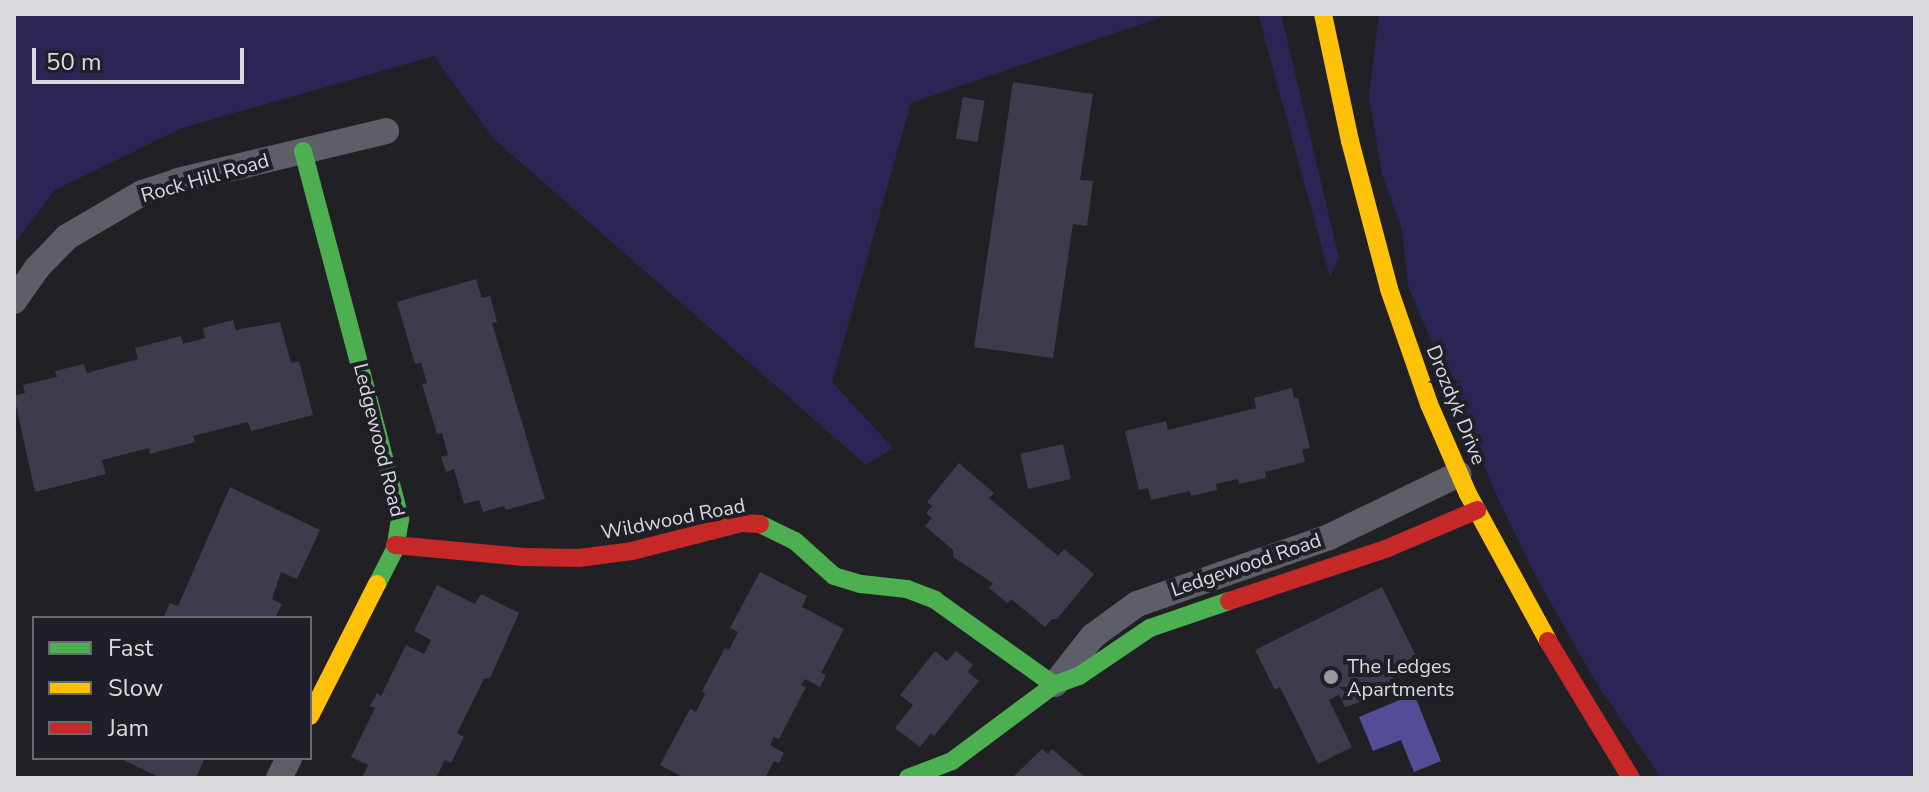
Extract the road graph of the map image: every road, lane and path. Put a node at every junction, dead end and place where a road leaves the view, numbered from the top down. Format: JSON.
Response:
{"nodes":[{"id":1,"x":1323,"y":14,"type":"edge"},
{"id":2,"x":386,"y":131,"type":"dead end"},
{"id":3,"x":303,"y":151,"type":"junction"},
{"id":4,"x":14,"y":301,"type":"edge"},
{"id":5,"x":1459,"y":474,"type":"junction"},
{"id":6,"x":1477,"y":510,"type":"junction"},
{"id":7,"x":395,"y":545,"type":"junction"},
{"id":8,"x":1054,"y":685,"type":"junction"},
{"id":9,"x":312,"y":712,"type":"edge"},
{"id":10,"x":288,"y":760,"type":"edge"},
{"id":11,"x":279,"y":778,"type":"edge"},
{"id":12,"x":908,"y":778,"type":"edge"},
{"id":13,"x":1631,"y":778,"type":"edge"}],
"edges":[{"from":1,"to":5,"type":"street","name":"Drozdyk Drive"},
{"from":2,"to":3,"type":"street","name":"Rock Hill Road"},
{"from":3,"to":4,"type":"street","name":"Rock Hill Road"},
{"from":3,"to":7,"type":"street","name":"Ledgewood Road"},
{"from":5,"to":6,"type":"street","name":"Drozdyk Drive"},
{"from":5,"to":8,"type":"street","name":"Ledgewood Road"},
{"from":6,"to":8,"type":"street","name":"Ledgewood Road"},
{"from":6,"to":13,"type":"street","name":"Drozdyk Drive"},
{"from":7,"to":8,"type":"street","name":"Wildwood Road"},
{"from":7,"to":9,"type":"street","name":"Ledgewood Road"},
{"from":8,"to":12,"type":"street","name":"Ledgewood Road"},
{"from":10,"to":11,"type":"street"}]}
